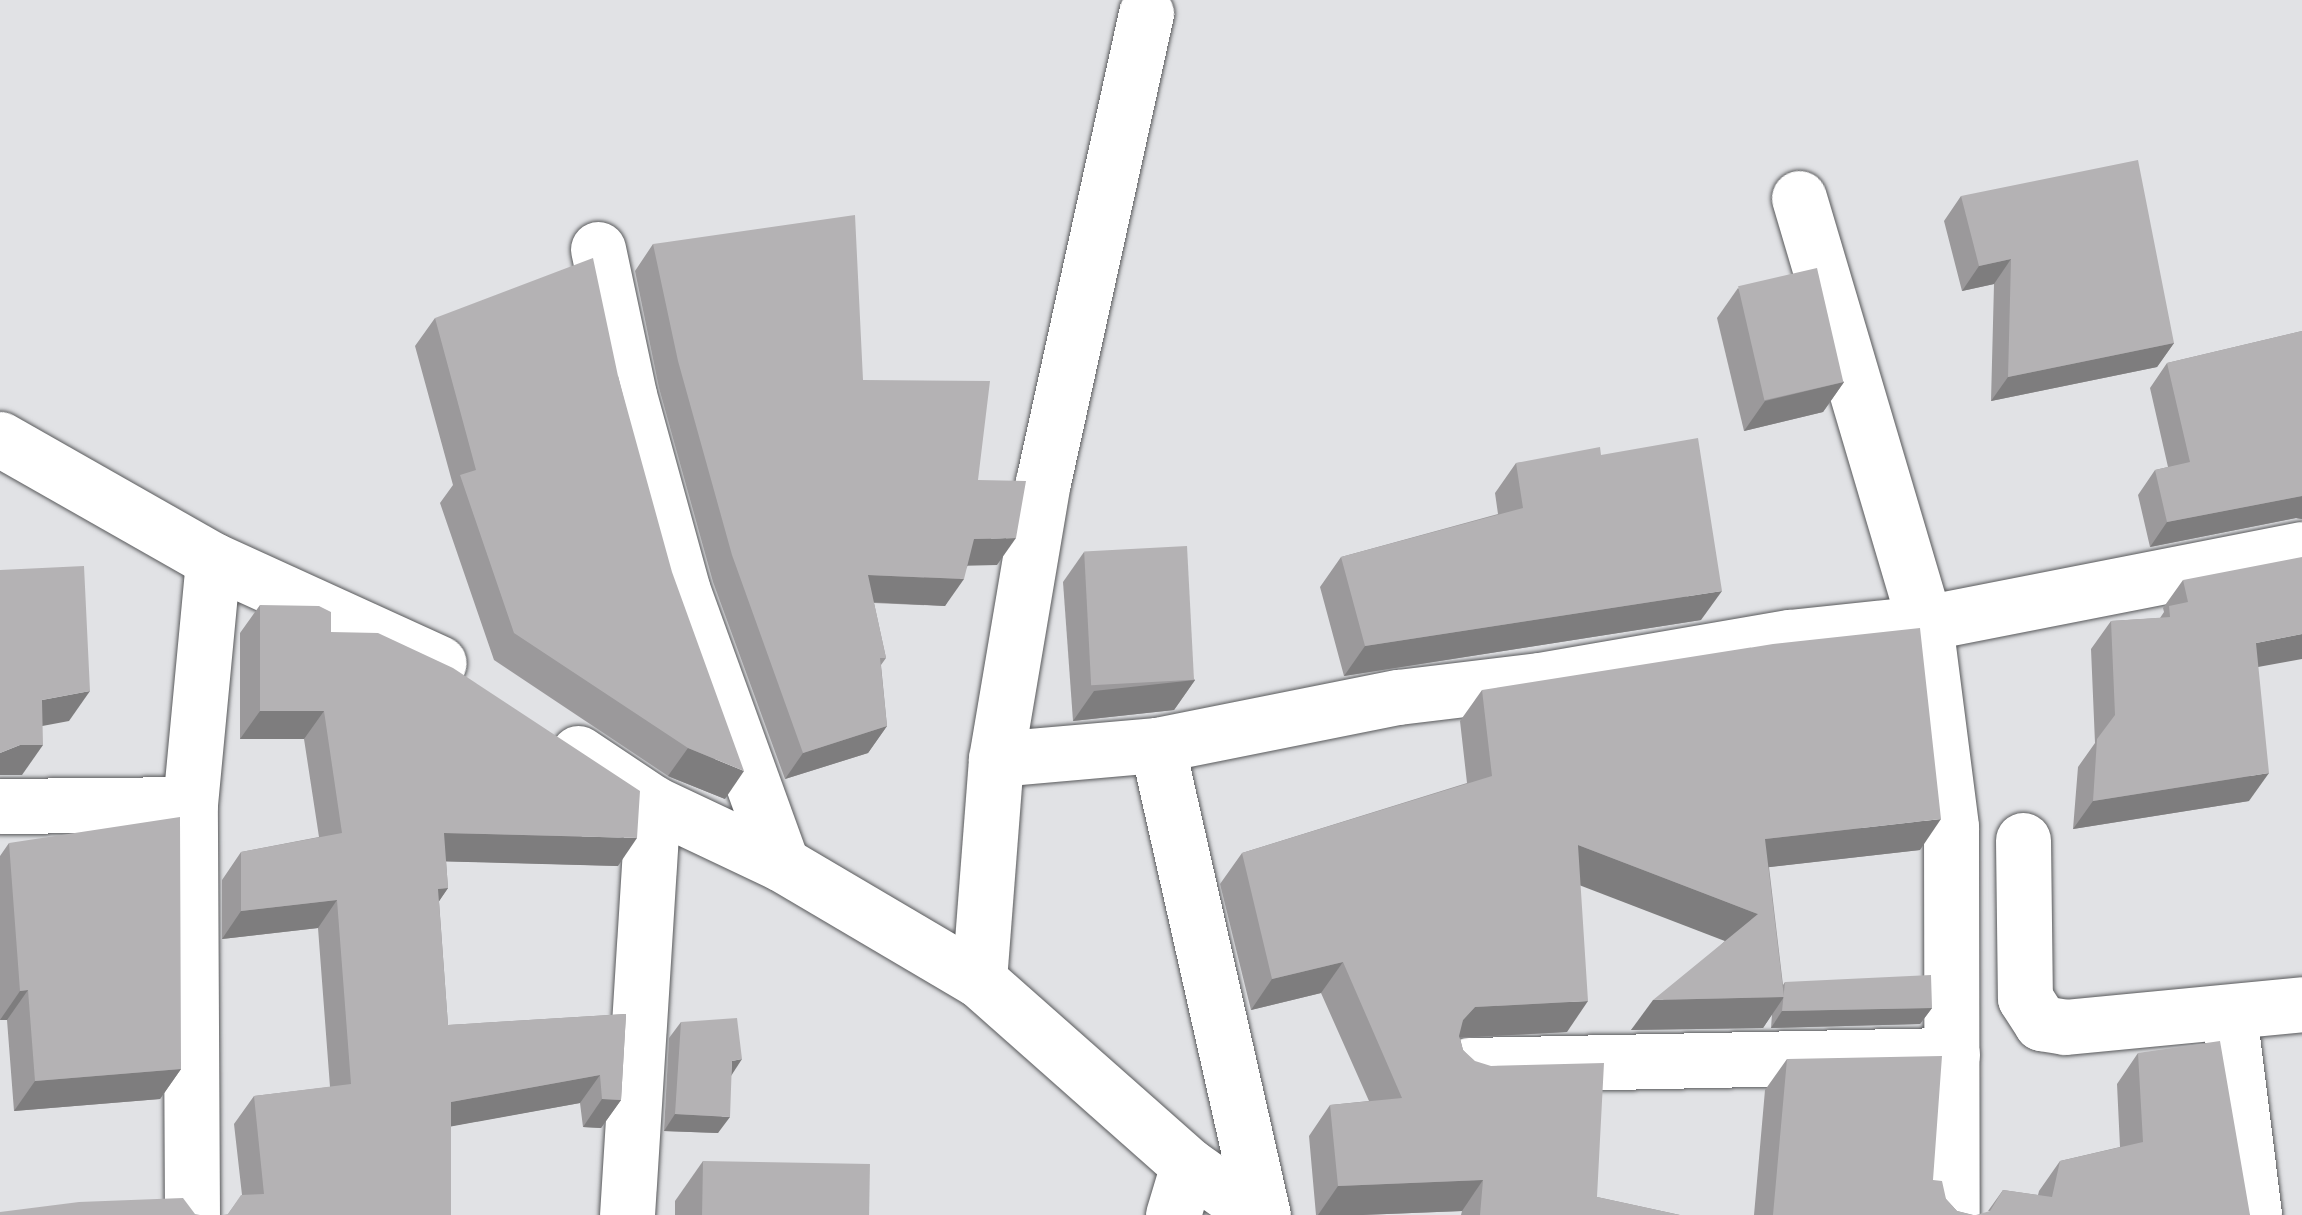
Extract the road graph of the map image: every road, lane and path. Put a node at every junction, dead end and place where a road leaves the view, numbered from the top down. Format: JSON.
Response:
{"nodes":[{"id":1,"x":1146,"y":12,"type":"dead end"},
{"id":2,"x":1799,"y":198,"type":"dead end"},
{"id":3,"x":598,"y":249,"type":"dead end"},
{"id":4,"x":0,"y":438,"type":"edge"},
{"id":5,"x":2302,"y":549,"type":"edge"},
{"id":6,"x":213,"y":560,"type":"junction"},
{"id":7,"x":1925,"y":623,"type":"junction"},
{"id":8,"x":480,"y":688,"type":"edge"},
{"id":9,"x":543,"y":730,"type":"edge"},
{"id":10,"x":1157,"y":745,"type":"junction"},
{"id":11,"x":996,"y":760,"type":"junction"},
{"id":12,"x":653,"y":803,"type":"junction"},
{"id":13,"x":190,"y":804,"type":"junction"},
{"id":14,"x":0,"y":806,"type":"edge"},
{"id":15,"x":2023,"y":840,"type":"dead end"},
{"id":16,"x":782,"y":864,"type":"junction"},
{"id":17,"x":980,"y":980,"type":"junction"},
{"id":18,"x":2302,"y":1004,"type":"edge"},
{"id":19,"x":2229,"y":1013,"type":"junction"},
{"id":20,"x":1952,"y":1055,"type":"junction"},
{"id":21,"x":1469,"y":1065,"type":"edge"},
{"id":22,"x":1180,"y":1190,"type":"edge"},
{"id":23,"x":192,"y":1215,"type":"edge"},
{"id":24,"x":628,"y":1215,"type":"edge"},
{"id":25,"x":1261,"y":1215,"type":"edge"},
{"id":26,"x":1952,"y":1215,"type":"edge"},
{"id":27,"x":2254,"y":1215,"type":"edge"}],
"edges":[{"from":1,"to":11,"type":"street"},
{"from":2,"to":7,"type":"street"},
{"from":3,"to":16,"type":"street"},
{"from":4,"to":6,"type":"street"},
{"from":5,"to":7,"type":"street"},
{"from":6,"to":8,"type":"street"},
{"from":6,"to":13,"type":"street"},
{"from":7,"to":10,"type":"street"},
{"from":7,"to":20,"type":"street"},
{"from":9,"to":12,"type":"street"},
{"from":10,"to":11,"type":"street"},
{"from":10,"to":25,"type":"street"},
{"from":11,"to":17,"type":"street"},
{"from":12,"to":16,"type":"street"},
{"from":12,"to":24,"type":"street"},
{"from":13,"to":14,"type":"street"},
{"from":13,"to":23,"type":"street"},
{"from":15,"to":19,"type":"street"},
{"from":16,"to":17,"type":"street"},
{"from":17,"to":22,"type":"street"},
{"from":18,"to":19,"type":"street"},
{"from":19,"to":27,"type":"street"},
{"from":20,"to":21,"type":"street"},
{"from":20,"to":26,"type":"street"},
{"from":22,"to":25,"type":"street"}]}
